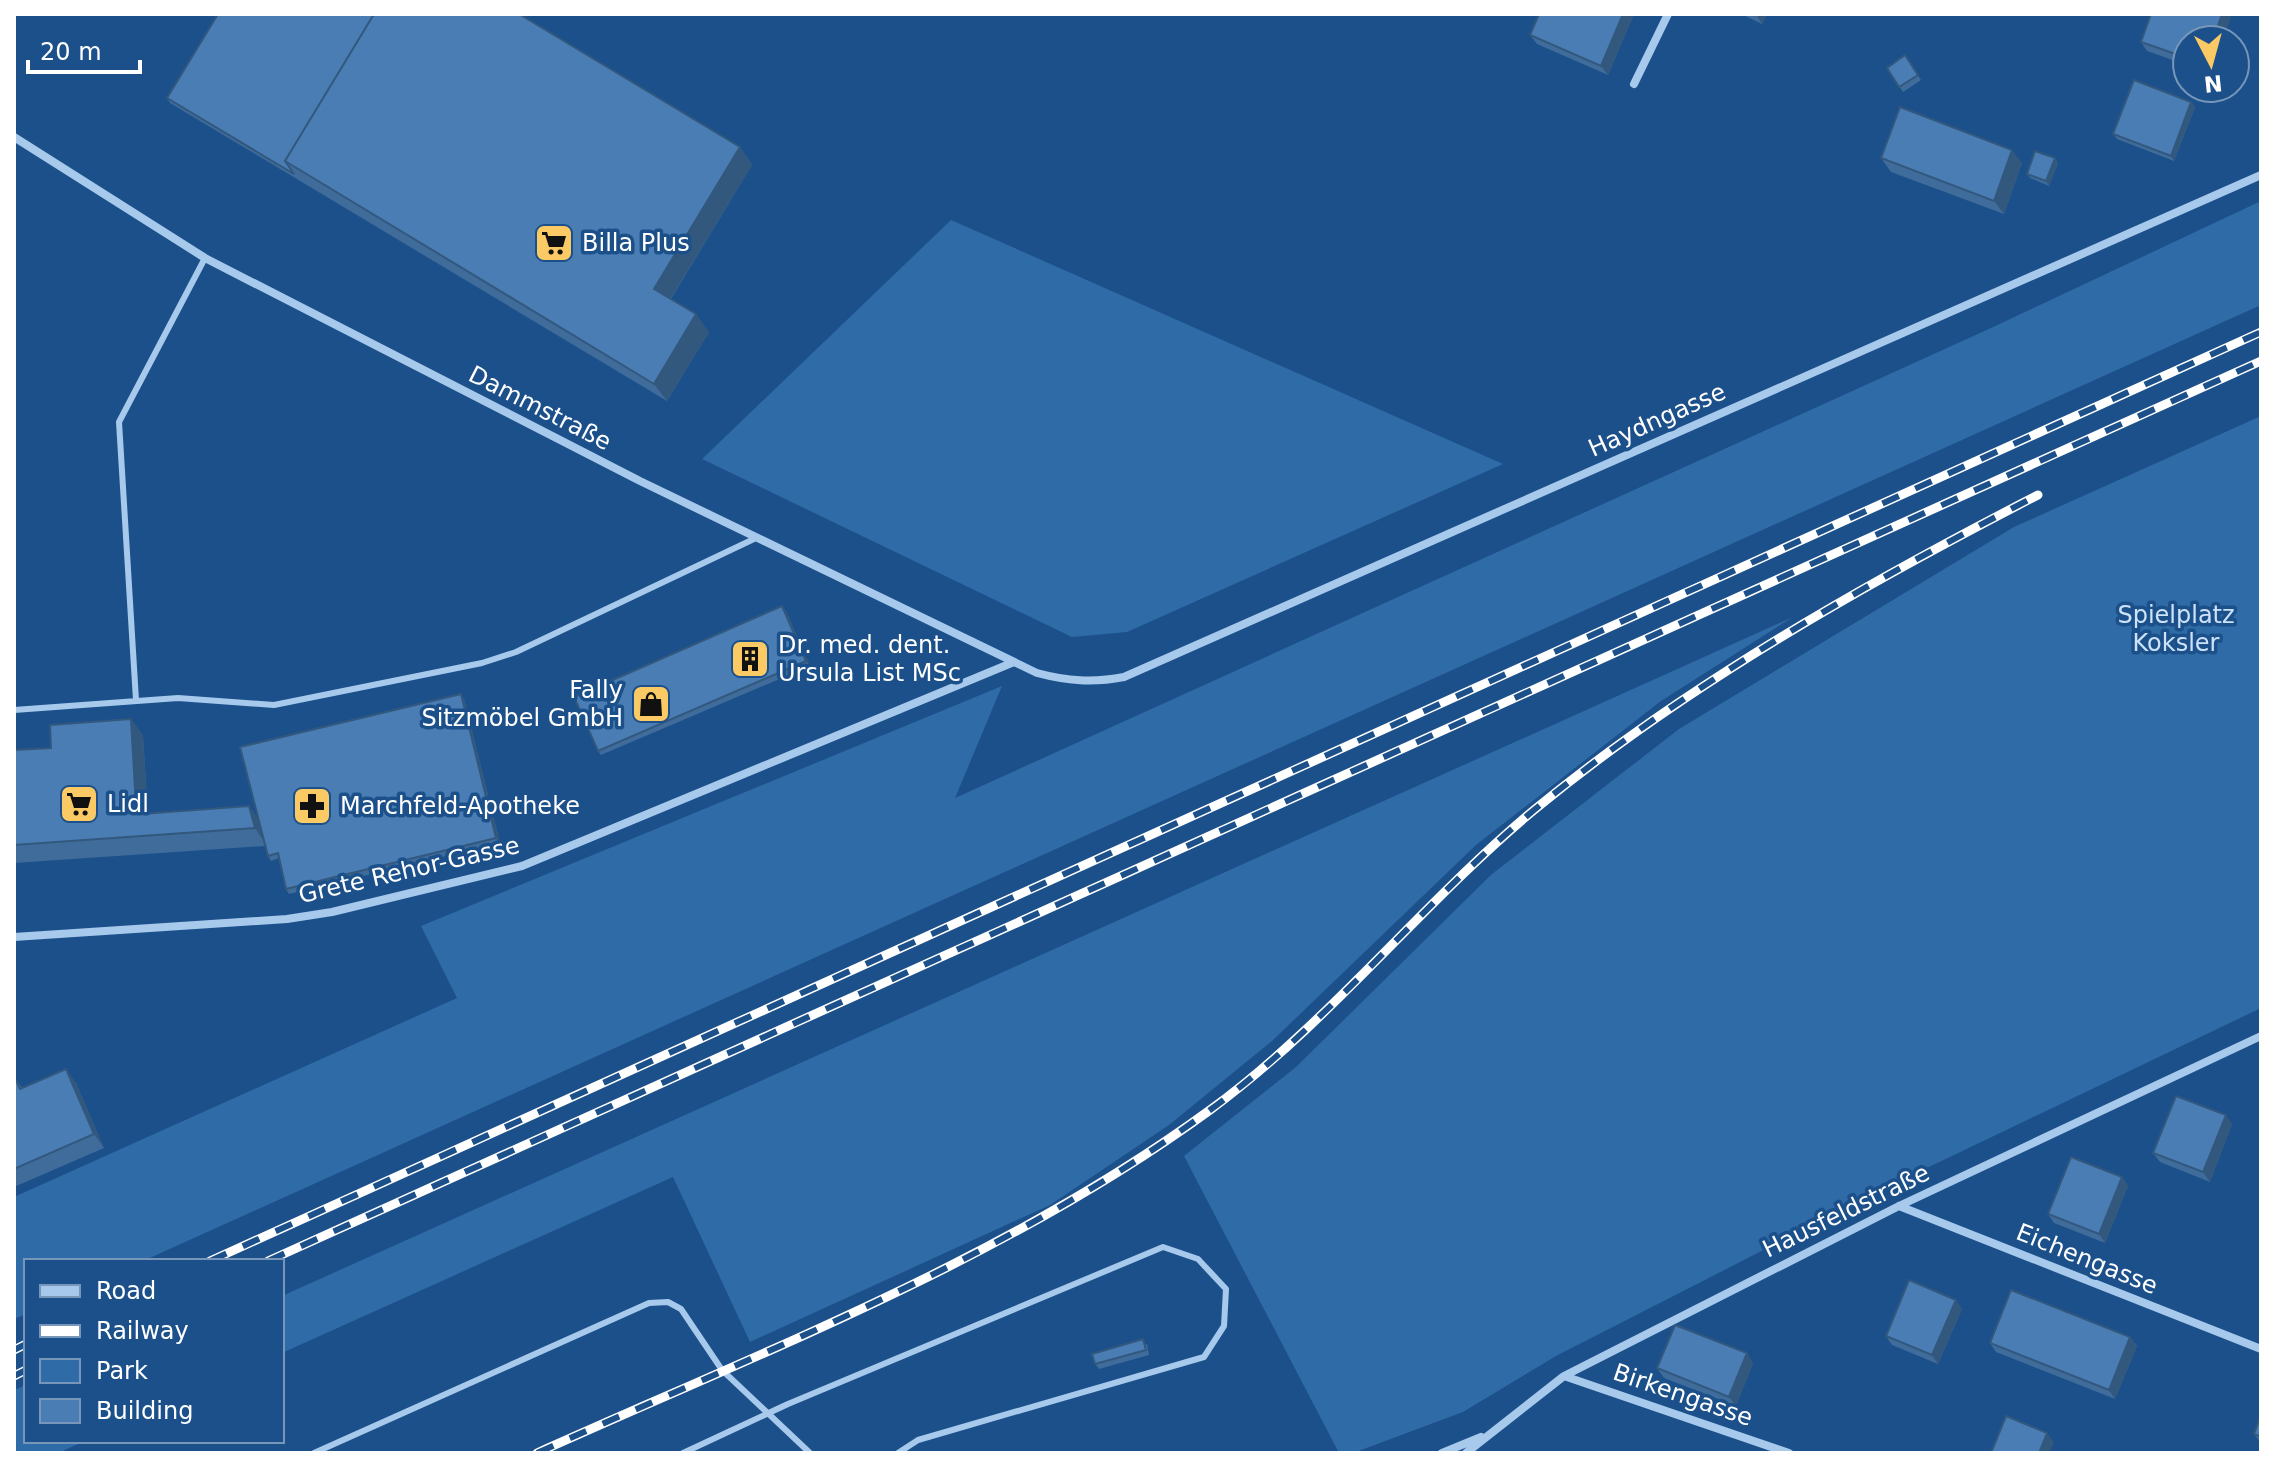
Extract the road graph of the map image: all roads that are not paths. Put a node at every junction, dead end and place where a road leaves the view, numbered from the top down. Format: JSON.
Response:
{"nodes":[{"id":1,"x":1668,"y":14,"type":"edge"},
{"id":2,"x":1634,"y":84,"type":"dead end"},
{"id":3,"x":18,"y":139,"type":"edge"},
{"id":4,"x":14,"y":150,"type":"edge"},
{"id":5,"x":2261,"y":175,"type":"edge"},
{"id":6,"x":205,"y":258,"type":"junction"},
{"id":7,"x":756,"y":538,"type":"junction"},
{"id":8,"x":1014,"y":662,"type":"junction"},
{"id":9,"x":1065,"y":680,"type":"joint"},
{"id":10,"x":136,"y":700,"type":"junction"},
{"id":11,"x":14,"y":710,"type":"edge"},
{"id":12,"x":14,"y":937,"type":"edge"},
{"id":13,"x":2261,"y":1036,"type":"edge"},
{"id":14,"x":1899,"y":1206,"type":"junction"},
{"id":15,"x":2261,"y":1349,"type":"edge"},
{"id":16,"x":1564,"y":1376,"type":"junction"},
{"id":17,"x":768,"y":1414,"type":"junction"},
{"id":18,"x":1485,"y":1436,"type":"junction"},
{"id":19,"x":314,"y":1453,"type":"edge"},
{"id":20,"x":683,"y":1453,"type":"edge"},
{"id":21,"x":810,"y":1453,"type":"edge"},
{"id":22,"x":898,"y":1453,"type":"edge"},
{"id":23,"x":1442,"y":1453,"type":"edge"},
{"id":24,"x":1466,"y":1453,"type":"edge"},
{"id":25,"x":1789,"y":1453,"type":"edge"}],
"edges":[{"from":1,"to":2,"type":"street"},
{"from":3,"to":4,"type":"street"},
{"from":3,"to":6,"type":"street","name":"Dammstraße"},
{"from":5,"to":9,"type":"street","name":"Haydngasse"},
{"from":6,"to":7,"type":"street","name":"Dammstraße"},
{"from":6,"to":10,"type":"lane"},
{"from":7,"to":8,"type":"street","name":"Dammstraße"},
{"from":7,"to":10,"type":"lane"},
{"from":8,"to":9,"type":"street","name":"Dammstraße"},
{"from":8,"to":12,"type":"street","name":"Grete Rehor-Gasse"},
{"from":10,"to":11,"type":"lane"},
{"from":13,"to":14,"type":"street","name":"Hausfeldstraße"},
{"from":14,"to":15,"type":"street","name":"Eichengasse"},
{"from":14,"to":16,"type":"street","name":"Hausfeldstraße"},
{"from":16,"to":18,"type":"street","name":"Hausfeldstraße"},
{"from":16,"to":25,"type":"street","name":"Birkengasse"},
{"from":17,"to":19,"type":"lane"},
{"from":17,"to":20,"type":"lane"},
{"from":17,"to":21,"type":"lane"},
{"from":17,"to":22,"type":"lane"},
{"from":18,"to":23,"type":"street"},
{"from":18,"to":24,"type":"street","name":"Hausfeldstraße"}]}
